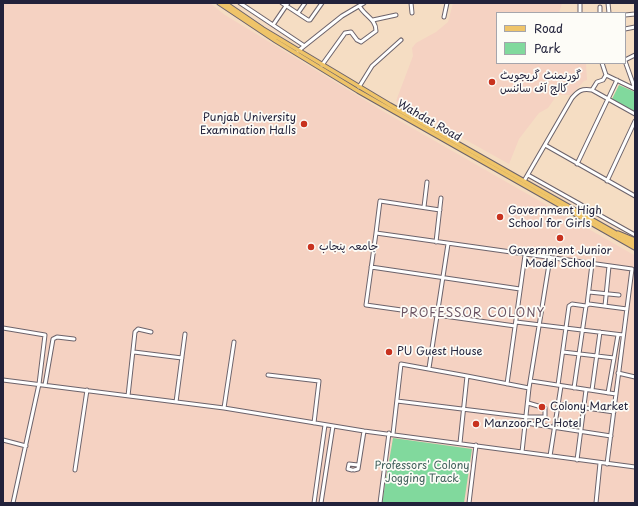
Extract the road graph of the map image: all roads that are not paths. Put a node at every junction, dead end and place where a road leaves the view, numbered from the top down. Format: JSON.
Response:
{"nodes":[{"id":1,"x":219,"y":3,"type":"edge"},
{"id":2,"x":225,"y":3,"type":"edge"},
{"id":3,"x":240,"y":3,"type":"edge"},
{"id":4,"x":282,"y":3,"type":"edge"},
{"id":5,"x":305,"y":3,"type":"edge"},
{"id":6,"x":322,"y":3,"type":"edge"},
{"id":7,"x":411,"y":3,"type":"edge"},
{"id":8,"x":447,"y":3,"type":"edge"},
{"id":9,"x":287,"y":4,"type":"edge"},
{"id":10,"x":362,"y":4,"type":"edge"},
{"id":11,"x":600,"y":7,"type":"dead end"},
{"id":12,"x":600,"y":12,"type":"edge"},
{"id":13,"x":298,"y":13,"type":"junction"},
{"id":14,"x":412,"y":13,"type":"dead end"},
{"id":15,"x":396,"y":15,"type":"dead end"},
{"id":16,"x":444,"y":17,"type":"dead end"},
{"id":17,"x":373,"y":20,"type":"junction"},
{"id":18,"x":273,"y":25,"type":"junction"},
{"id":19,"x":401,"y":40,"type":"dead end"},
{"id":20,"x":303,"y":45,"type":"junction"},
{"id":21,"x":297,"y":52,"type":"junction"},
{"id":22,"x":635,"y":55,"type":"edge"},
{"id":23,"x":626,"y":60,"type":"edge"},
{"id":24,"x":626,"y":63,"type":"edge"},
{"id":25,"x":602,"y":64,"type":"edge"},
{"id":26,"x":322,"y":65,"type":"junction"},
{"id":27,"x":606,"y":75,"type":"junction"},
{"id":28,"x":617,"y":80,"type":"junction"},
{"id":29,"x":359,"y":87,"type":"junction"},
{"id":30,"x":635,"y":89,"type":"edge"},
{"id":31,"x":592,"y":90,"type":"junction"},
{"id":32,"x":608,"y":98,"type":"junction"},
{"id":33,"x":635,"y":114,"type":"edge"},
{"id":34,"x":635,"y":121,"type":"edge"},
{"id":35,"x":545,"y":145,"type":"junction"},
{"id":36,"x":577,"y":164,"type":"junction"},
{"id":37,"x":528,"y":175,"type":"junction"},
{"id":38,"x":607,"y":181,"type":"junction"},
{"id":39,"x":427,"y":182,"type":"dead end"},
{"id":40,"x":524,"y":182,"type":"junction"},
{"id":41,"x":635,"y":196,"type":"edge"},
{"id":42,"x":442,"y":198,"type":"dead end"},
{"id":43,"x":561,"y":205,"type":"junction"},
{"id":44,"x":424,"y":206,"type":"junction"},
{"id":45,"x":440,"y":210,"type":"junction"},
{"id":46,"x":376,"y":233,"type":"junction"},
{"id":47,"x":615,"y":233,"type":"junction"},
{"id":48,"x":635,"y":236,"type":"edge"},
{"id":49,"x":635,"y":240,"type":"edge"},
{"id":50,"x":436,"y":242,"type":"junction"},
{"id":51,"x":448,"y":244,"type":"junction"},
{"id":52,"x":635,"y":244,"type":"edge"},
{"id":53,"x":635,"y":248,"type":"edge"},
{"id":54,"x":525,"y":255,"type":"junction"},
{"id":55,"x":550,"y":258,"type":"junction"},
{"id":56,"x":592,"y":264,"type":"junction"},
{"id":57,"x":609,"y":266,"type":"junction"},
{"id":58,"x":371,"y":267,"type":"junction"},
{"id":59,"x":442,"y":278,"type":"junction"},
{"id":60,"x":520,"y":289,"type":"junction"},
{"id":61,"x":589,"y":292,"type":"junction"},
{"id":62,"x":605,"y":294,"type":"junction"},
{"id":63,"x":619,"y":295,"type":"dead end"},
{"id":64,"x":586,"y":305,"type":"junction"},
{"id":65,"x":605,"y":306,"type":"junction"},
{"id":66,"x":627,"y":309,"type":"junction"},
{"id":67,"x":436,"y":316,"type":"junction"},
{"id":68,"x":515,"y":324,"type":"junction"},
{"id":69,"x":540,"y":325,"type":"junction"},
{"id":70,"x":3,"y":328,"type":"edge"},
{"id":71,"x":566,"y":328,"type":"junction"},
{"id":72,"x":583,"y":330,"type":"junction"},
{"id":73,"x":151,"y":332,"type":"dead end"},
{"id":74,"x":600,"y":332,"type":"junction"},
{"id":75,"x":185,"y":334,"type":"dead end"},
{"id":76,"x":618,"y":335,"type":"junction"},
{"id":77,"x":623,"y":335,"type":"junction"},
{"id":78,"x":74,"y":339,"type":"dead end"},
{"id":79,"x":234,"y":342,"type":"dead end"},
{"id":80,"x":134,"y":352,"type":"junction"},
{"id":81,"x":563,"y":352,"type":"junction"},
{"id":82,"x":580,"y":354,"type":"junction"},
{"id":83,"x":596,"y":356,"type":"junction"},
{"id":84,"x":182,"y":358,"type":"junction"},
{"id":85,"x":614,"y":358,"type":"junction"},
{"id":86,"x":429,"y":368,"type":"junction"},
{"id":87,"x":618,"y":373,"type":"junction"},
{"id":88,"x":268,"y":375,"type":"dead end"},
{"id":89,"x":467,"y":376,"type":"junction"},
{"id":90,"x":635,"y":377,"type":"edge"},
{"id":91,"x":3,"y":380,"type":"edge"},
{"id":92,"x":531,"y":381,"type":"junction"},
{"id":93,"x":39,"y":384,"type":"junction"},
{"id":94,"x":507,"y":384,"type":"junction"},
{"id":95,"x":44,"y":385,"type":"junction"},
{"id":96,"x":559,"y":385,"type":"junction"},
{"id":97,"x":529,"y":388,"type":"junction"},
{"id":98,"x":574,"y":388,"type":"junction"},
{"id":99,"x":87,"y":390,"type":"junction"},
{"id":100,"x":586,"y":390,"type":"junction"},
{"id":101,"x":592,"y":390,"type":"junction"},
{"id":102,"x":608,"y":393,"type":"junction"},
{"id":103,"x":616,"y":394,"type":"junction"},
{"id":104,"x":128,"y":396,"type":"junction"},
{"id":105,"x":397,"y":401,"type":"junction"},
{"id":106,"x":176,"y":402,"type":"junction"},
{"id":107,"x":528,"y":403,"type":"junction"},
{"id":108,"x":558,"y":404,"type":"junction"},
{"id":109,"x":584,"y":407,"type":"junction"},
{"id":110,"x":224,"y":408,"type":"junction"},
{"id":111,"x":464,"y":409,"type":"junction"},
{"id":112,"x":614,"y":412,"type":"junction"},
{"id":113,"x":526,"y":417,"type":"junction"},
{"id":114,"x":314,"y":423,"type":"junction"},
{"id":115,"x":526,"y":423,"type":"junction"},
{"id":116,"x":325,"y":425,"type":"junction"},
{"id":117,"x":332,"y":426,"type":"junction"},
{"id":118,"x":554,"y":427,"type":"junction"},
{"id":119,"x":364,"y":431,"type":"junction"},
{"id":120,"x":581,"y":431,"type":"junction"},
{"id":121,"x":391,"y":433,"type":"junction"},
{"id":122,"x":611,"y":436,"type":"junction"},
{"id":123,"x":3,"y":440,"type":"edge"},
{"id":124,"x":460,"y":443,"type":"junction"},
{"id":125,"x":476,"y":445,"type":"junction"},
{"id":126,"x":26,"y":446,"type":"junction"},
{"id":127,"x":522,"y":452,"type":"junction"},
{"id":128,"x":550,"y":456,"type":"junction"},
{"id":129,"x":577,"y":460,"type":"junction"},
{"id":130,"x":600,"y":463,"type":"junction"},
{"id":131,"x":607,"y":464,"type":"junction"},
{"id":132,"x":358,"y":465,"type":"junction"},
{"id":133,"x":635,"y":467,"type":"edge"},
{"id":134,"x":75,"y":470,"type":"dead end"},
{"id":135,"x":13,"y":503,"type":"edge"},
{"id":136,"x":314,"y":503,"type":"edge"},
{"id":137,"x":321,"y":503,"type":"edge"},
{"id":138,"x":380,"y":503,"type":"edge"},
{"id":139,"x":469,"y":503,"type":"edge"},
{"id":140,"x":596,"y":503,"type":"edge"}],
"edges":[{"from":1,"to":21,"type":"main road","name":"Wahdat Road"},
{"from":2,"to":21,"type":"main road","name":"Wahdat Road"},
{"from":3,"to":18,"type":"street"},
{"from":4,"to":9,"type":"street"},
{"from":5,"to":13,"type":"street"},
{"from":6,"to":13,"type":"street"},
{"from":7,"to":14,"type":"street"},
{"from":8,"to":16,"type":"street"},
{"from":9,"to":13,"type":"street"},
{"from":9,"to":18,"type":"street"},
{"from":10,"to":17,"type":"street"},
{"from":10,"to":20,"type":"street"},
{"from":11,"to":12,"type":"street"},
{"from":15,"to":17,"type":"street"},
{"from":17,"to":26,"type":"street"},
{"from":18,"to":20,"type":"street"},
{"from":19,"to":29,"type":"street"},
{"from":20,"to":21,"type":"street"},
{"from":21,"to":26,"type":"main road","name":"Wahdat Road"},
{"from":21,"to":43,"type":"main road","name":"Wahdat Road"},
{"from":22,"to":23,"type":"street"},
{"from":24,"to":30,"type":"street"},
{"from":25,"to":27,"type":"street"},
{"from":26,"to":29,"type":"main road","name":"Wahdat Road"},
{"from":27,"to":28,"type":"street"},
{"from":27,"to":31,"type":"street"},
{"from":28,"to":30,"type":"street"},
{"from":28,"to":32,"type":"street"},
{"from":29,"to":40,"type":"main road","name":"Wahdat Road"},
{"from":31,"to":32,"type":"street"},
{"from":31,"to":35,"type":"street"},
{"from":32,"to":33,"type":"street"},
{"from":32,"to":36,"type":"street"},
{"from":34,"to":38,"type":"street"},
{"from":35,"to":36,"type":"street"},
{"from":35,"to":37,"type":"street"},
{"from":36,"to":38,"type":"street"},
{"from":37,"to":40,"type":"street"},
{"from":37,"to":48,"type":"street"},
{"from":38,"to":41,"type":"street"},
{"from":39,"to":44,"type":"street"},
{"from":40,"to":43,"type":"main road","name":"Wahdat Road"},
{"from":42,"to":45,"type":"street"},
{"from":43,"to":47,"type":"main road","name":"Wahdat Road"},
{"from":43,"to":53,"type":"main road","name":"Wahdat Road"},
{"from":44,"to":45,"type":"street"},
{"from":44,"to":46,"type":"street"},
{"from":45,"to":50,"type":"street"},
{"from":46,"to":50,"type":"street"},
{"from":46,"to":58,"type":"street"},
{"from":47,"to":49,"type":"main road"},
{"from":47,"to":52,"type":"main road","name":"Wahdat Road"},
{"from":50,"to":51,"type":"street"},
{"from":51,"to":54,"type":"street"},
{"from":51,"to":59,"type":"street"},
{"from":54,"to":55,"type":"street"},
{"from":54,"to":60,"type":"street"},
{"from":55,"to":56,"type":"street"},
{"from":55,"to":69,"type":"street"},
{"from":56,"to":57,"type":"street"},
{"from":56,"to":61,"type":"street"},
{"from":57,"to":62,"type":"street"},
{"from":57,"to":66,"type":"street"},
{"from":58,"to":59,"type":"street"},
{"from":58,"to":67,"type":"street"},
{"from":59,"to":60,"type":"street"},
{"from":59,"to":67,"type":"street"},
{"from":60,"to":68,"type":"street"},
{"from":61,"to":62,"type":"street"},
{"from":61,"to":64,"type":"street"},
{"from":62,"to":63,"type":"street"},
{"from":62,"to":65,"type":"street"},
{"from":64,"to":65,"type":"street"},
{"from":64,"to":71,"type":"street"},
{"from":64,"to":72,"type":"street"},
{"from":65,"to":66,"type":"street"},
{"from":66,"to":77,"type":"street"},
{"from":67,"to":68,"type":"street"},
{"from":67,"to":86,"type":"street"},
{"from":68,"to":69,"type":"street"},
{"from":68,"to":94,"type":"street"},
{"from":69,"to":71,"type":"street"},
{"from":69,"to":92,"type":"street"},
{"from":70,"to":93,"type":"street"},
{"from":71,"to":72,"type":"street"},
{"from":71,"to":81,"type":"street"},
{"from":72,"to":74,"type":"street"},
{"from":72,"to":82,"type":"street"},
{"from":73,"to":80,"type":"street"},
{"from":74,"to":76,"type":"street"},
{"from":74,"to":83,"type":"street"},
{"from":75,"to":84,"type":"street"},
{"from":76,"to":77,"type":"street"},
{"from":76,"to":85,"type":"street"},
{"from":77,"to":87,"type":"street"},
{"from":78,"to":95,"type":"street"},
{"from":79,"to":110,"type":"street"},
{"from":80,"to":84,"type":"street"},
{"from":80,"to":104,"type":"street"},
{"from":81,"to":82,"type":"street"},
{"from":81,"to":96,"type":"street"},
{"from":82,"to":83,"type":"street"},
{"from":82,"to":98,"type":"street"},
{"from":83,"to":85,"type":"street"},
{"from":83,"to":101,"type":"street"},
{"from":84,"to":106,"type":"street"},
{"from":85,"to":102,"type":"street"},
{"from":86,"to":89,"type":"street"},
{"from":86,"to":105,"type":"street"},
{"from":87,"to":90,"type":"street"},
{"from":87,"to":103,"type":"street"},
{"from":88,"to":114,"type":"street"},
{"from":89,"to":94,"type":"street"},
{"from":89,"to":111,"type":"street"},
{"from":91,"to":93,"type":"street"},
{"from":92,"to":96,"type":"street"},
{"from":92,"to":97,"type":"street"},
{"from":93,"to":95,"type":"street"},
{"from":93,"to":126,"type":"street"},
{"from":94,"to":97,"type":"street"},
{"from":95,"to":99,"type":"street"},
{"from":96,"to":98,"type":"street"},
{"from":96,"to":108,"type":"street"},
{"from":97,"to":107,"type":"street"},
{"from":98,"to":100,"type":"street"},
{"from":99,"to":104,"type":"street"},
{"from":99,"to":134,"type":"street"},
{"from":100,"to":101,"type":"street"},
{"from":100,"to":109,"type":"street"},
{"from":101,"to":102,"type":"street"},
{"from":102,"to":103,"type":"street"},
{"from":103,"to":112,"type":"street"},
{"from":104,"to":106,"type":"street"},
{"from":105,"to":111,"type":"street"},
{"from":105,"to":121,"type":"street"},
{"from":106,"to":110,"type":"street"},
{"from":107,"to":113,"type":"street"},
{"from":107,"to":113,"type":"street"},
{"from":108,"to":109,"type":"street"},
{"from":108,"to":118,"type":"street"},
{"from":109,"to":112,"type":"street"},
{"from":109,"to":120,"type":"street"},
{"from":110,"to":114,"type":"street"},
{"from":111,"to":113,"type":"street"},
{"from":111,"to":124,"type":"street"},
{"from":112,"to":122,"type":"street"},
{"from":113,"to":115,"type":"street"},
{"from":114,"to":116,"type":"street"},
{"from":115,"to":118,"type":"street"},
{"from":115,"to":127,"type":"street"},
{"from":116,"to":117,"type":"street"},
{"from":116,"to":136,"type":"street"},
{"from":117,"to":119,"type":"street"},
{"from":117,"to":137,"type":"street"},
{"from":118,"to":120,"type":"street"},
{"from":118,"to":128,"type":"street"},
{"from":119,"to":121,"type":"street"},
{"from":119,"to":132,"type":"street"},
{"from":120,"to":122,"type":"street"},
{"from":120,"to":129,"type":"street"},
{"from":121,"to":124,"type":"street"},
{"from":121,"to":138,"type":"street"},
{"from":122,"to":131,"type":"street"},
{"from":123,"to":126,"type":"street"},
{"from":124,"to":125,"type":"street"},
{"from":125,"to":127,"type":"street"},
{"from":125,"to":139,"type":"street"},
{"from":126,"to":135,"type":"street"},
{"from":127,"to":128,"type":"street"},
{"from":128,"to":129,"type":"street"},
{"from":129,"to":130,"type":"street"},
{"from":130,"to":131,"type":"street"},
{"from":130,"to":140,"type":"street"},
{"from":131,"to":133,"type":"street"},
{"from":132,"to":132,"type":"street"}]}
